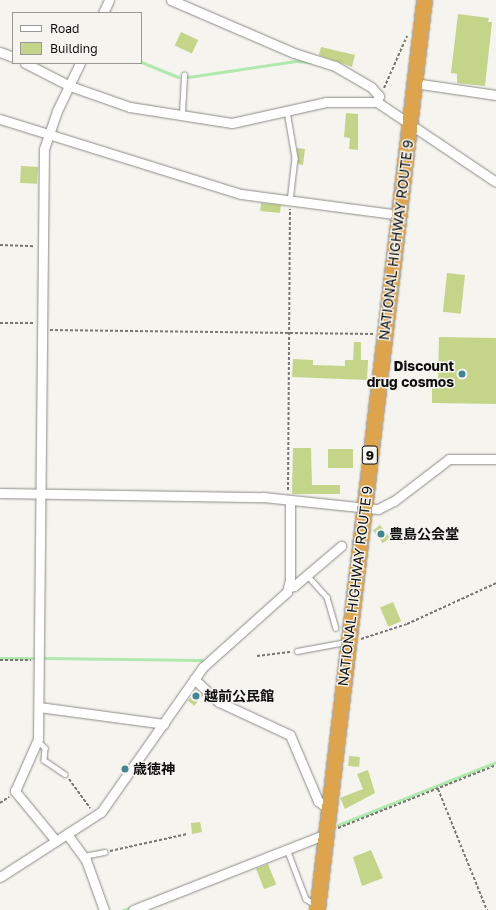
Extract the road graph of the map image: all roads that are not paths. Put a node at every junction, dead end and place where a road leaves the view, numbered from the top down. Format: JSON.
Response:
{"nodes":[{"id":1,"x":109,"y":0,"type":"edge"},
{"id":2,"x":171,"y":0,"type":"edge"},
{"id":3,"x":424,"y":0,"type":"edge"},
{"id":4,"x":103,"y":12,"type":"edge"},
{"id":5,"x":0,"y":52,"type":"edge"},
{"id":6,"x":12,"y":57,"type":"edge"},
{"id":7,"x":27,"y":64,"type":"edge"},
{"id":8,"x":80,"y":64,"type":"edge"},
{"id":9,"x":184,"y":75,"type":"dead end"},
{"id":10,"x":414,"y":83,"type":"junction"},
{"id":11,"x":70,"y":86,"type":"junction"},
{"id":12,"x":496,"y":95,"type":"edge"},
{"id":13,"x":378,"y":99,"type":"junction"},
{"id":14,"x":287,"y":111,"type":"junction"},
{"id":15,"x":182,"y":114,"type":"junction"},
{"id":16,"x":0,"y":119,"type":"edge"},
{"id":17,"x":410,"y":124,"type":"junction"},
{"id":18,"x":47,"y":134,"type":"junction"},
{"id":19,"x":496,"y":182,"type":"edge"},
{"id":20,"x":290,"y":202,"type":"junction"},
{"id":21,"x":400,"y":215,"type":"junction"},
{"id":22,"x":496,"y":459,"type":"edge"},
{"id":23,"x":0,"y":493,"type":"edge"},
{"id":24,"x":42,"y":494,"type":"junction"},
{"id":25,"x":289,"y":500,"type":"junction"},
{"id":26,"x":364,"y":507,"type":"junction"},
{"id":27,"x":341,"y":546,"type":"dead end"},
{"id":28,"x":307,"y":575,"type":"junction"},
{"id":29,"x":289,"y":587,"type":"junction"},
{"id":30,"x":336,"y":628,"type":"dead end"},
{"id":31,"x":348,"y":642,"type":"junction"},
{"id":32,"x":297,"y":651,"type":"road end"},
{"id":33,"x":194,"y":679,"type":"junction"},
{"id":34,"x":40,"y":706,"type":"junction"},
{"id":35,"x":164,"y":724,"type":"junction"},
{"id":36,"x":38,"y":741,"type":"junction"},
{"id":37,"x":64,"y":774,"type":"road end"},
{"id":38,"x":329,"y":809,"type":"junction"},
{"id":39,"x":67,"y":834,"type":"junction"},
{"id":40,"x":326,"y":834,"type":"junction"},
{"id":41,"x":56,"y":841,"type":"junction"},
{"id":42,"x":288,"y":849,"type":"junction"},
{"id":43,"x":105,"y":852,"type":"road end"},
{"id":44,"x":84,"y":856,"type":"junction"},
{"id":45,"x":0,"y":877,"type":"edge"},
{"id":46,"x":317,"y":908,"type":"edge"},
{"id":47,"x":104,"y":910,"type":"edge"},
{"id":48,"x":133,"y":910,"type":"edge"}],
"edges":[{"from":1,"to":4,"type":"street"},
{"from":2,"to":13,"type":"street"},
{"from":3,"to":10,"type":"highway","name":"NATIONAL HIGHWAY ROUTE 9","number":"9"},
{"from":5,"to":6,"type":"street"},
{"from":7,"to":11,"type":"street"},
{"from":8,"to":11,"type":"street"},
{"from":9,"to":15,"type":"lane"},
{"from":10,"to":12,"type":"street"},
{"from":10,"to":17,"type":"highway","name":"NATIONAL HIGHWAY ROUTE 9","number":"9"},
{"from":11,"to":15,"type":"street"},
{"from":11,"to":18,"type":"street"},
{"from":13,"to":14,"type":"street"},
{"from":13,"to":17,"type":"street"},
{"from":14,"to":15,"type":"street"},
{"from":14,"to":20,"type":"lane"},
{"from":16,"to":18,"type":"street"},
{"from":17,"to":19,"type":"street"},
{"from":17,"to":21,"type":"highway","name":"NATIONAL HIGHWAY ROUTE 9","number":"9"},
{"from":18,"to":20,"type":"street"},
{"from":18,"to":24,"type":"street"},
{"from":20,"to":21,"type":"street"},
{"from":21,"to":26,"type":"highway","name":"NATIONAL HIGHWAY ROUTE 9","number":"9"},
{"from":22,"to":26,"type":"street"},
{"from":23,"to":24,"type":"street"},
{"from":24,"to":25,"type":"street"},
{"from":24,"to":34,"type":"street"},
{"from":25,"to":26,"type":"street"},
{"from":25,"to":29,"type":"street"},
{"from":26,"to":31,"type":"highway","name":"NATIONAL HIGHWAY ROUTE 9","number":"9"},
{"from":27,"to":28,"type":"street"},
{"from":28,"to":29,"type":"street"},
{"from":28,"to":30,"type":"lane"},
{"from":29,"to":33,"type":"street"},
{"from":31,"to":32,"type":"lane"},
{"from":31,"to":38,"type":"highway","name":"NATIONAL HIGHWAY ROUTE 9","number":"9"},
{"from":33,"to":35,"type":"street"},
{"from":33,"to":38,"type":"street"},
{"from":34,"to":35,"type":"street"},
{"from":34,"to":36,"type":"street"},
{"from":35,"to":39,"type":"street"},
{"from":36,"to":37,"type":"lane"},
{"from":36,"to":41,"type":"street"},
{"from":38,"to":40,"type":"highway","name":"NATIONAL HIGHWAY ROUTE 9","number":"9"},
{"from":39,"to":41,"type":"street"},
{"from":39,"to":44,"type":"street"},
{"from":40,"to":42,"type":"street"},
{"from":40,"to":46,"type":"highway","name":"NATIONAL HIGHWAY ROUTE 9","number":"9"},
{"from":41,"to":45,"type":"street"},
{"from":42,"to":46,"type":"lane"},
{"from":42,"to":48,"type":"street"},
{"from":43,"to":44,"type":"lane"},
{"from":44,"to":47,"type":"street"}]}
